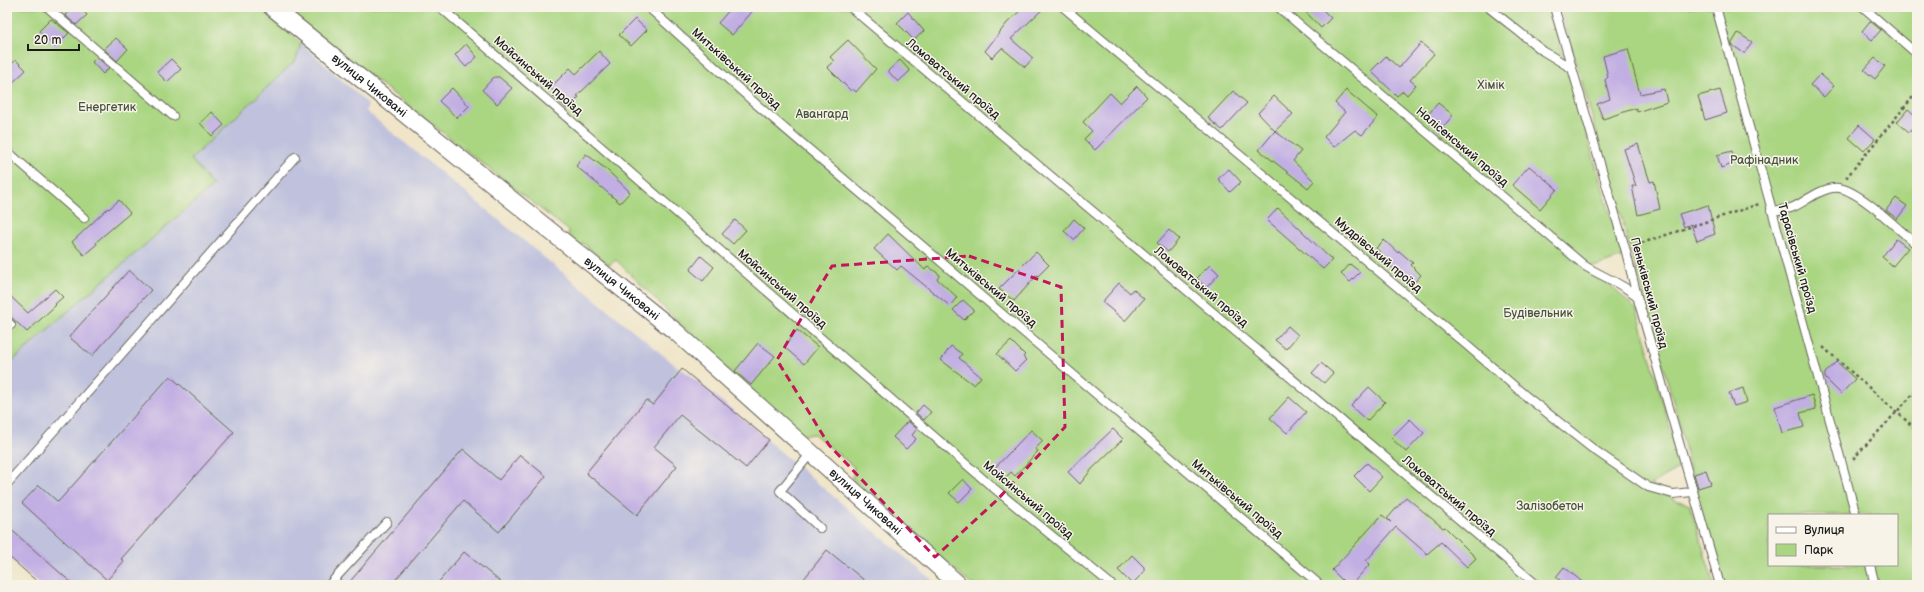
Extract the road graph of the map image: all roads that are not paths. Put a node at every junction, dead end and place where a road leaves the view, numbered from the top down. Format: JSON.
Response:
{"nodes":[{"id":1,"x":47,"y":7,"type":"edge"},
{"id":2,"x":272,"y":7,"type":"edge"},
{"id":3,"x":440,"y":7,"type":"edge"},
{"id":4,"x":648,"y":7,"type":"edge"},
{"id":5,"x":850,"y":7,"type":"edge"},
{"id":6,"x":1063,"y":7,"type":"edge"},
{"id":7,"x":1278,"y":7,"type":"edge"},
{"id":8,"x":1488,"y":7,"type":"edge"},
{"id":9,"x":1554,"y":7,"type":"edge"},
{"id":10,"x":1716,"y":7,"type":"edge"},
{"id":11,"x":1863,"y":7,"type":"edge"},
{"id":12,"x":1917,"y":54,"type":"edge"},
{"id":13,"x":1572,"y":68,"type":"junction"},
{"id":14,"x":173,"y":116,"type":"dead end"},
{"id":15,"x":7,"y":151,"type":"edge"},
{"id":16,"x":295,"y":157,"type":"dead end"},
{"id":17,"x":1771,"y":210,"type":"junction"},
{"id":18,"x":84,"y":218,"type":"dead end"},
{"id":19,"x":1917,"y":245,"type":"edge"},
{"id":20,"x":1637,"y":296,"type":"junction"},
{"id":21,"x":811,"y":453,"type":"junction"},
{"id":22,"x":7,"y":484,"type":"edge"},
{"id":23,"x":1692,"y":492,"type":"junction"},
{"id":24,"x":1856,"y":514,"type":"edge"},
{"id":25,"x":387,"y":522,"type":"dead end"},
{"id":26,"x":820,"y":528,"type":"dead end"},
{"id":27,"x":1870,"y":566,"type":"edge"},
{"id":28,"x":329,"y":585,"type":"edge"},
{"id":29,"x":959,"y":585,"type":"edge"},
{"id":30,"x":1112,"y":585,"type":"edge"},
{"id":31,"x":1320,"y":585,"type":"edge"},
{"id":32,"x":1537,"y":585,"type":"edge"},
{"id":33,"x":1720,"y":585,"type":"edge"},
{"id":34,"x":1876,"y":585,"type":"edge"}],
"edges":[{"from":1,"to":14,"type":"lane"},
{"from":2,"to":21,"type":"street","name":"вулиця Чиковані"},
{"from":3,"to":30,"type":"lane","name":"Мойсинський проїзд"},
{"from":4,"to":31,"type":"lane","name":"Митьківський проїзд"},
{"from":5,"to":32,"type":"lane","name":"Ломоватський проїзд"},
{"from":6,"to":23,"type":"lane","name":"Мудрівський проїзд"},
{"from":7,"to":20,"type":"lane","name":"Налісенський проїзд"},
{"from":8,"to":13,"type":"lane"},
{"from":9,"to":13,"type":"lane","name":"Пеньківський проїзд"},
{"from":10,"to":17,"type":"lane","name":"Тарасівський проїзд"},
{"from":11,"to":12,"type":"lane"},
{"from":13,"to":20,"type":"lane","name":"Пеньківський проїзд"},
{"from":15,"to":18,"type":"lane"},
{"from":16,"to":22,"type":"lane"},
{"from":17,"to":19,"type":"lane"},
{"from":17,"to":24,"type":"lane","name":"Тарасівський проїзд"},
{"from":20,"to":23,"type":"lane","name":"Пеньківський проїзд"},
{"from":21,"to":26,"type":"lane"},
{"from":21,"to":29,"type":"street","name":"вулиця Чиковані"},
{"from":23,"to":33,"type":"lane","name":"Пеньківський проїзд"},
{"from":25,"to":28,"type":"lane"},
{"from":27,"to":34,"type":"lane"}]}
